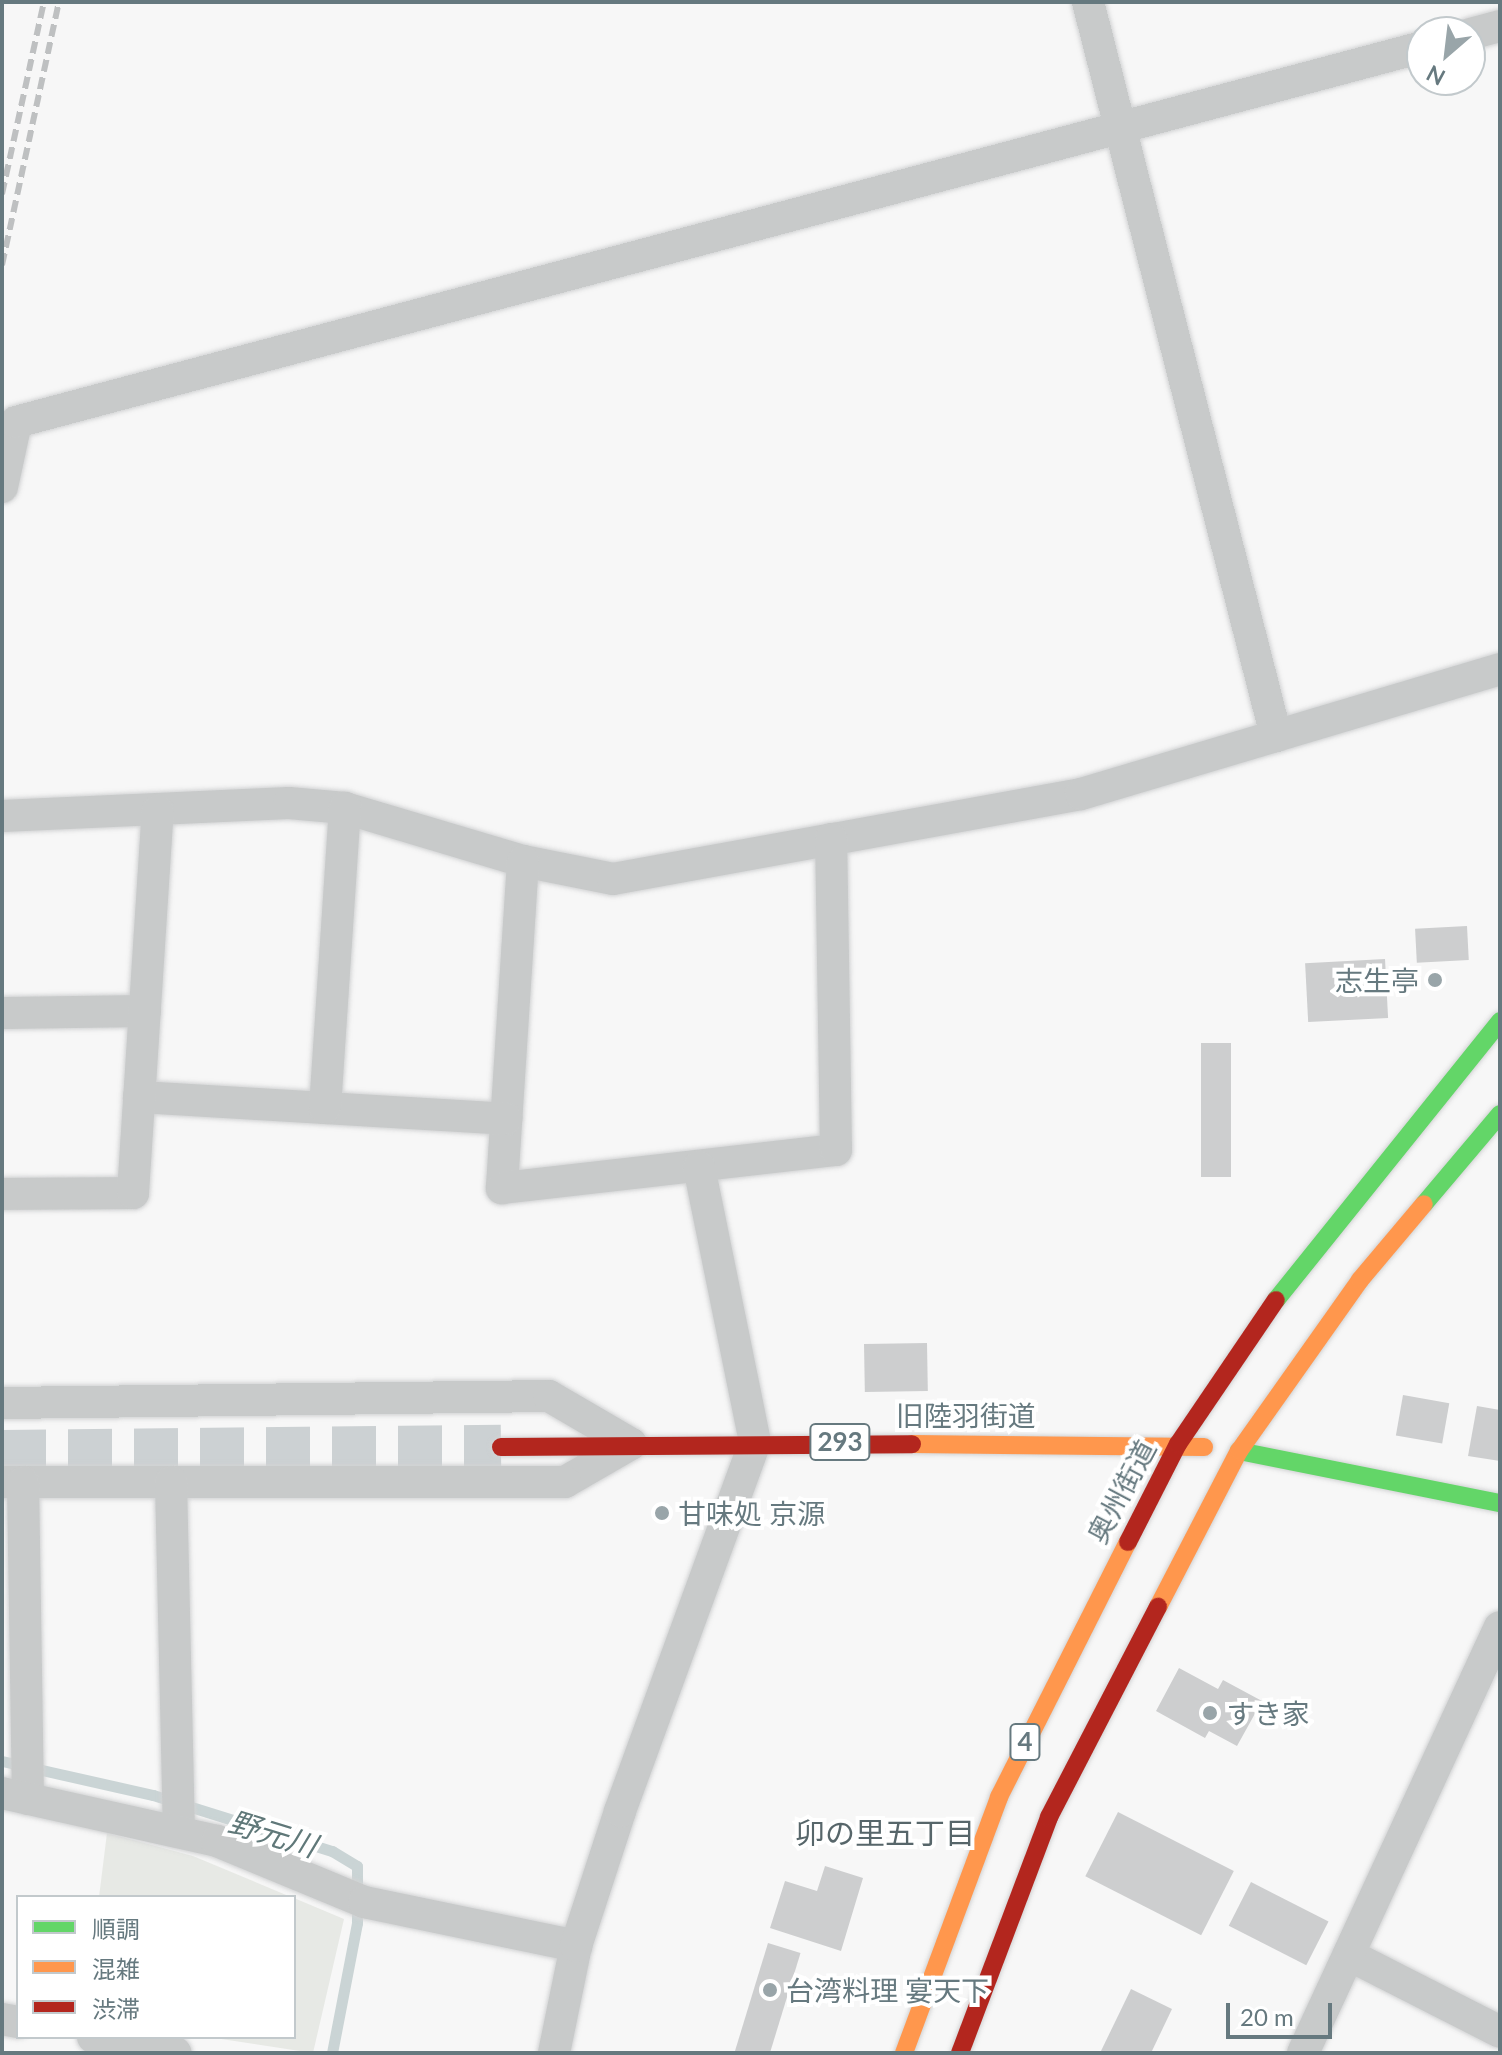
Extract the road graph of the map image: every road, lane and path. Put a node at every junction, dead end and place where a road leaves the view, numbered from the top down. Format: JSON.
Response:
{"nodes":[{"id":1,"x":1088,"y":2,"type":"edge"},
{"id":2,"x":1406,"y":51,"type":"edge"},
{"id":3,"x":1120,"y":127,"type":"junction"},
{"id":4,"x":2,"y":487,"type":"edge"},
{"id":5,"x":1500,"y":669,"type":"edge"},
{"id":6,"x":1276,"y":736,"type":"junction"},
{"id":7,"x":345,"y":808,"type":"junction"},
{"id":8,"x":158,"y":811,"type":"junction"},
{"id":9,"x":2,"y":816,"type":"edge"},
{"id":10,"x":831,"y":839,"type":"junction"},
{"id":11,"x":523,"y":861,"type":"junction"},
{"id":12,"x":145,"y":1011,"type":"junction"},
{"id":13,"x":2,"y":1013,"type":"edge"},
{"id":14,"x":1500,"y":1021,"type":"edge"},
{"id":15,"x":139,"y":1097,"type":"junction"},
{"id":16,"x":325,"y":1108,"type":"junction"},
{"id":17,"x":1500,"y":1114,"type":"edge"},
{"id":18,"x":506,"y":1119,"type":"junction"},
{"id":19,"x":699,"y":1167,"type":"junction"},
{"id":20,"x":2,"y":1194,"type":"edge"},
{"id":21,"x":2,"y":1403,"type":"edge"},
{"id":22,"x":755,"y":1442,"type":"junction"},
{"id":23,"x":631,"y":1444,"type":"junction"},
{"id":24,"x":1178,"y":1444,"type":"junction"},
{"id":25,"x":501,"y":1447,"type":"tunnel mouth"},
{"id":26,"x":1239,"y":1451,"type":"junction"},
{"id":27,"x":13,"y":1482,"type":"edge"},
{"id":28,"x":171,"y":1482,"type":"junction"},
{"id":29,"x":1500,"y":1503,"type":"edge"},
{"id":30,"x":1500,"y":1627,"type":"edge"},
{"id":31,"x":15,"y":1796,"type":"edge"},
{"id":32,"x":179,"y":1832,"type":"junction"},
{"id":33,"x":576,"y":1946,"type":"junction"},
{"id":34,"x":1351,"y":1956,"type":"junction"},
{"id":35,"x":1500,"y":2032,"type":"edge"},
{"id":36,"x":103,"y":2039,"type":"edge"},
{"id":37,"x":175,"y":2053,"type":"edge"},
{"id":38,"x":554,"y":2053,"type":"edge"},
{"id":39,"x":904,"y":2053,"type":"edge"},
{"id":40,"x":960,"y":2053,"type":"edge"},
{"id":41,"x":1303,"y":2053,"type":"edge"}],
"edges":[{"from":1,"to":3,"type":"street"},
{"from":2,"to":3,"type":"street"},
{"from":3,"to":4,"type":"street"},
{"from":3,"to":6,"type":"street"},
{"from":5,"to":6,"type":"street"},
{"from":6,"to":10,"type":"street"},
{"from":7,"to":8,"type":"street"},
{"from":7,"to":11,"type":"street"},
{"from":7,"to":16,"type":"street"},
{"from":8,"to":9,"type":"street"},
{"from":8,"to":12,"type":"street"},
{"from":10,"to":11,"type":"street"},
{"from":10,"to":19,"type":"street"},
{"from":11,"to":18,"type":"street"},
{"from":12,"to":13,"type":"street"},
{"from":12,"to":15,"type":"street"},
{"from":14,"to":24,"type":"main road","name":"奥州街道","number":"4"},
{"from":15,"to":16,"type":"street"},
{"from":15,"to":20,"type":"street"},
{"from":16,"to":18,"type":"street"},
{"from":17,"to":26,"type":"main road","number":"4"},
{"from":18,"to":19,"type":"street"},
{"from":19,"to":22,"type":"street"},
{"from":21,"to":23,"type":"street"},
{"from":22,"to":23,"type":"main road","name":"旧陸羽街道","number":"293"},
{"from":22,"to":24,"type":"main road","name":"旧陸羽街道","number":"293"},
{"from":22,"to":33,"type":"street"},
{"from":23,"to":25,"type":"main road","name":"旧陸羽街道","number":"293"},
{"from":23,"to":28,"type":"street"},
{"from":24,"to":26,"type":"main road","name":"旧陸羽街道","number":"293"},
{"from":24,"to":39,"type":"main road","name":"奥州街道","number":"4"},
{"from":26,"to":29,"type":"main road","name":"旧陸羽街道"},
{"from":26,"to":40,"type":"main road","number":"4"},
{"from":27,"to":28,"type":"street"},
{"from":27,"to":31,"type":"street"},
{"from":28,"to":32,"type":"street"},
{"from":30,"to":34,"type":"street"},
{"from":31,"to":32,"type":"street"},
{"from":32,"to":33,"type":"street"},
{"from":33,"to":38,"type":"street"},
{"from":34,"to":35,"type":"street"},
{"from":34,"to":41,"type":"street"},
{"from":36,"to":37,"type":"street"}]}
